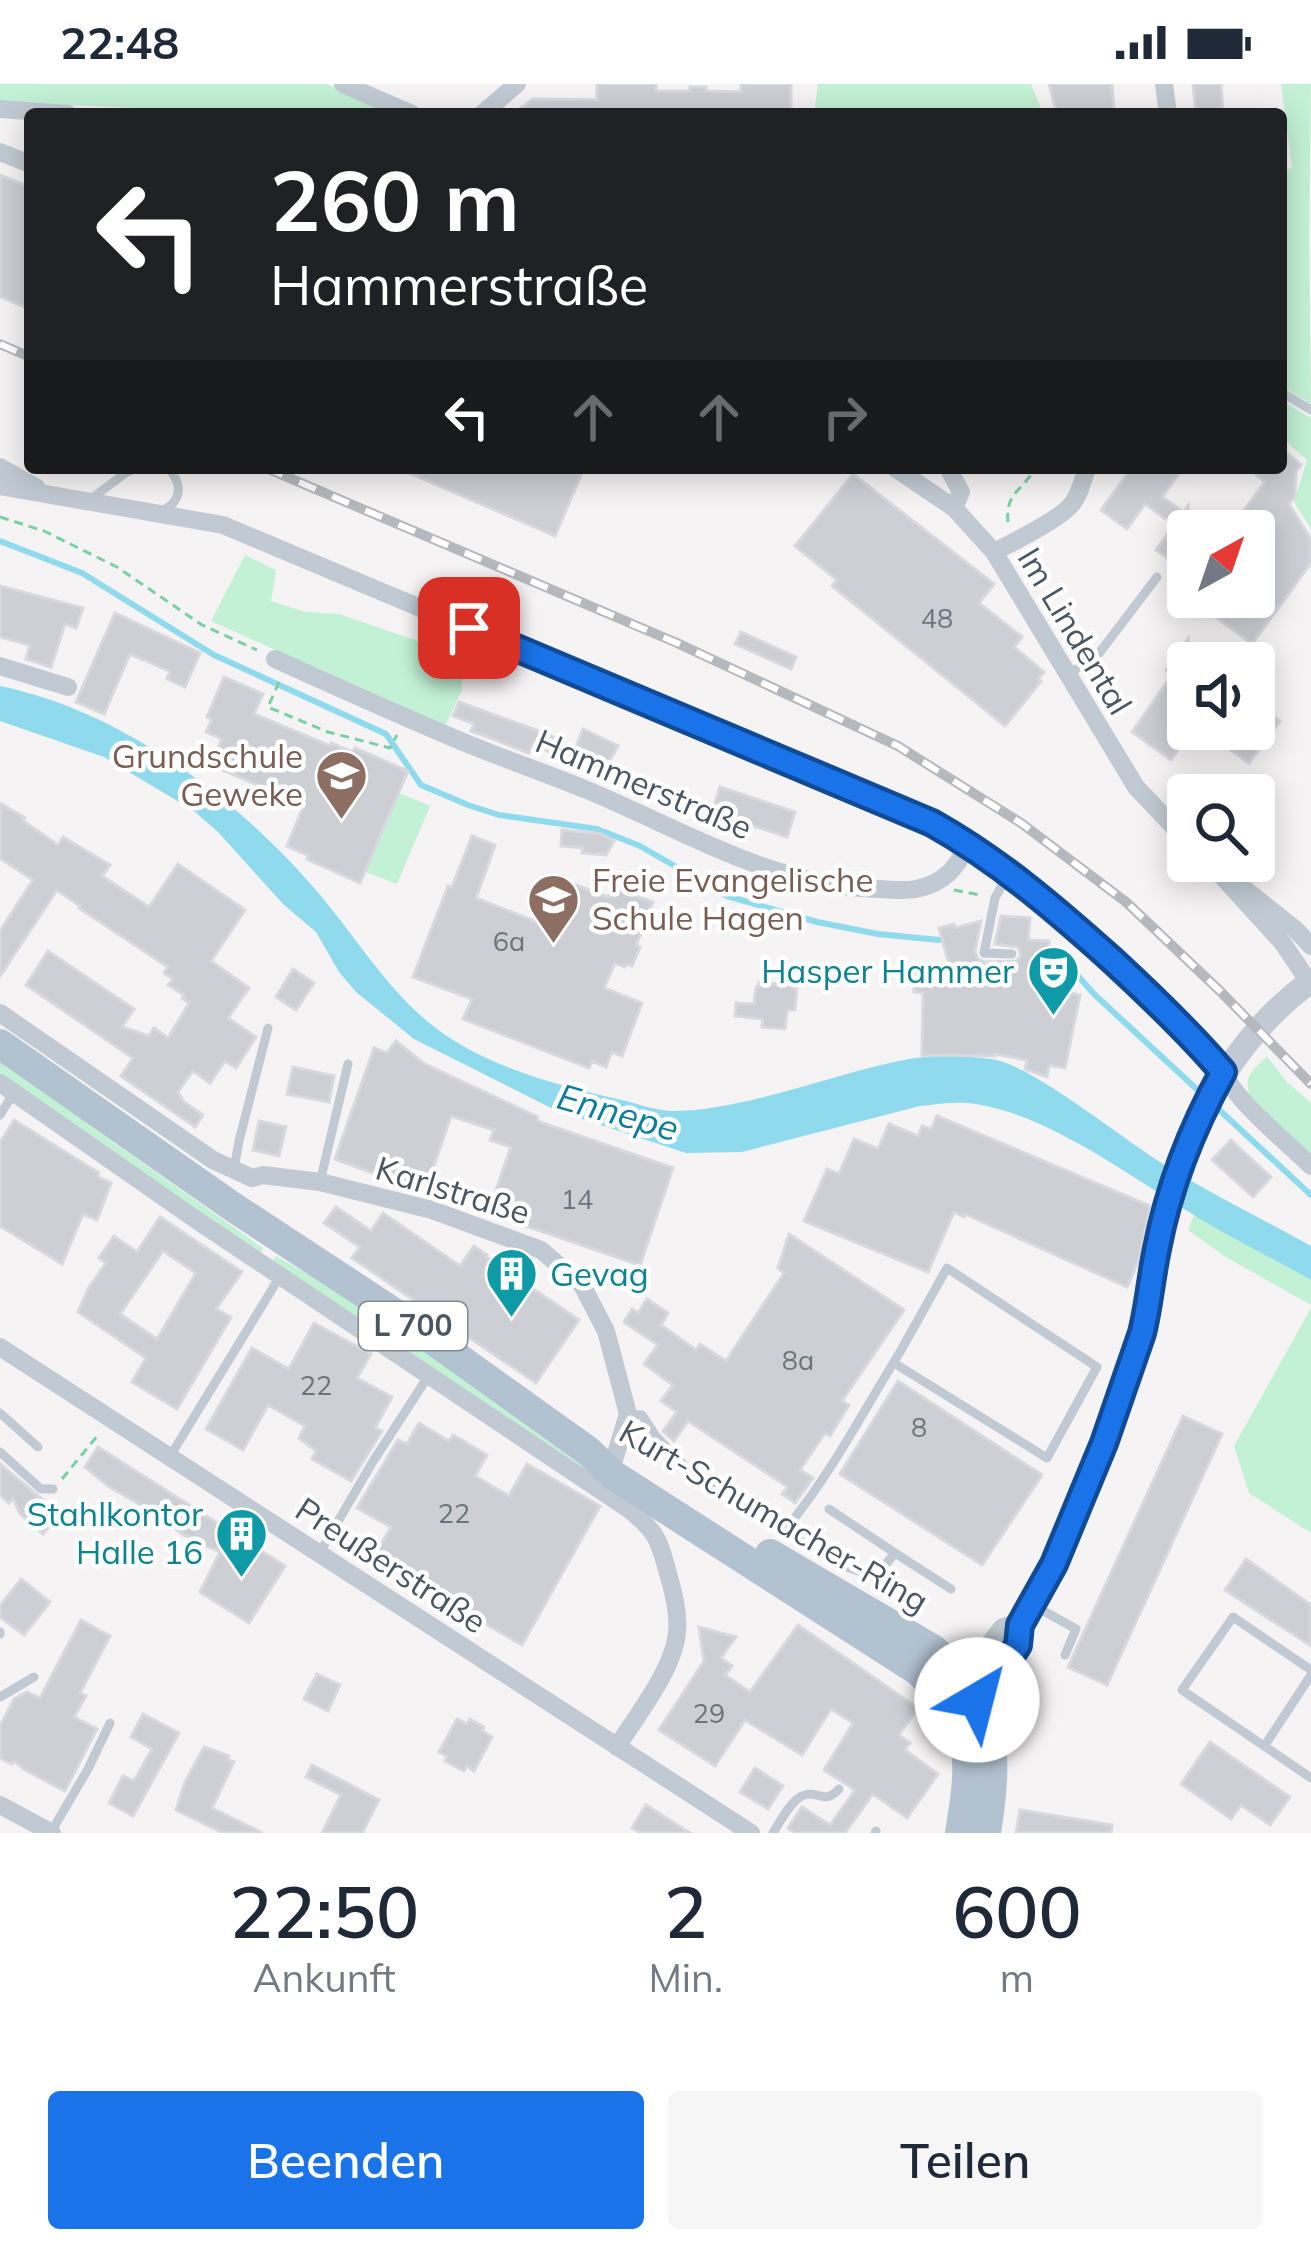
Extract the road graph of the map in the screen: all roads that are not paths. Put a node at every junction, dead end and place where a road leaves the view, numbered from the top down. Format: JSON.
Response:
{"nodes":[{"id":1,"x":343,"y":84,"type":"edge"},
{"id":2,"x":518,"y":84,"type":"edge"},
{"id":3,"x":398,"y":108,"type":"edge"},
{"id":4,"x":492,"y":108,"type":"edge"},
{"id":5,"x":0,"y":467,"type":"edge"},
{"id":6,"x":124,"y":474,"type":"edge"},
{"id":7,"x":172,"y":474,"type":"edge"},
{"id":8,"x":904,"y":474,"type":"edge"},
{"id":9,"x":951,"y":474,"type":"edge"},
{"id":10,"x":1085,"y":474,"type":"edge"},
{"id":11,"x":0,"y":486,"type":"edge"},
{"id":12,"x":46,"y":493,"type":"junction"},
{"id":13,"x":89,"y":500,"type":"junction"},
{"id":14,"x":954,"y":508,"type":"junction"},
{"id":15,"x":160,"y":513,"type":"junction"},
{"id":16,"x":994,"y":552,"type":"junction"},
{"id":17,"x":1157,"y":577,"type":"dead end"},
{"id":18,"x":275,"y":659,"type":"road end"},
{"id":19,"x":0,"y":666,"type":"edge"},
{"id":20,"x":1066,"y":674,"type":"junction"},
{"id":21,"x":68,"y":687,"type":"dead end"},
{"id":22,"x":1167,"y":820,"type":"edge"},
{"id":23,"x":969,"y":844,"type":"junction"},
{"id":24,"x":1009,"y":872,"type":"junction"},
{"id":25,"x":1227,"y":882,"type":"edge"},
{"id":26,"x":1235,"y":882,"type":"edge"},
{"id":27,"x":1311,"y":946,"type":"edge"},
{"id":28,"x":1012,"y":955,"type":"dead end"},
{"id":29,"x":1310,"y":982,"type":"edge"},
{"id":30,"x":0,"y":1013,"type":"edge"},
{"id":31,"x":268,"y":1028,"type":"dead end"},
{"id":32,"x":0,"y":1045,"type":"edge"},
{"id":33,"x":348,"y":1064,"type":"dead end"},
{"id":34,"x":1219,"y":1080,"type":"junction"},
{"id":35,"x":7,"y":1088,"type":"edge"},
{"id":36,"x":0,"y":1115,"type":"edge"},
{"id":37,"x":1311,"y":1166,"type":"edge"},
{"id":38,"x":243,"y":1173,"type":"junction"},
{"id":39,"x":320,"y":1182,"type":"junction"},
{"id":40,"x":233,"y":1207,"type":"junction"},
{"id":41,"x":280,"y":1275,"type":"junction"},
{"id":42,"x":2,"y":1356,"type":"edge"},
{"id":43,"x":893,"y":1363,"type":"junction"},
{"id":44,"x":429,"y":1375,"type":"junction"},
{"id":45,"x":0,"y":1414,"type":"edge"},
{"id":46,"x":628,"y":1414,"type":"junction"},
{"id":47,"x":38,"y":1447,"type":"dead end"},
{"id":48,"x":0,"y":1452,"type":"edge"},
{"id":49,"x":601,"y":1455,"type":"junction"},
{"id":50,"x":170,"y":1458,"type":"junction"},
{"id":51,"x":53,"y":1489,"type":"road end"},
{"id":52,"x":829,"y":1509,"type":"dead end"},
{"id":53,"x":777,"y":1526,"type":"junction"},
{"id":54,"x":895,"y":1552,"type":"junction"},
{"id":55,"x":319,"y":1554,"type":"junction"},
{"id":56,"x":951,"y":1589,"type":"dead end"},
{"id":57,"x":1027,"y":1615,"type":"junction"},
{"id":58,"x":1065,"y":1655,"type":"dead end"},
{"id":59,"x":1311,"y":1672,"type":"edge"},
{"id":60,"x":34,"y":1677,"type":"dead end"},
{"id":61,"x":963,"y":1694,"type":"junction"},
{"id":62,"x":0,"y":1697,"type":"edge"},
{"id":63,"x":110,"y":1724,"type":"dead end"},
{"id":64,"x":1264,"y":1745,"type":"junction"},
{"id":65,"x":617,"y":1747,"type":"junction"},
{"id":66,"x":1311,"y":1778,"type":"edge"},
{"id":67,"x":839,"y":1789,"type":"dead end"},
{"id":68,"x":0,"y":1805,"type":"edge"},
{"id":69,"x":52,"y":1833,"type":"edge"},
{"id":70,"x":751,"y":1833,"type":"edge"},
{"id":71,"x":773,"y":1833,"type":"edge"},
{"id":72,"x":960,"y":1833,"type":"edge"},
{"id":73,"x":986,"y":1833,"type":"edge"}],
"edges":[{"from":1,"to":3,"type":"street"},
{"from":2,"to":4,"type":"street"},
{"from":5,"to":12,"type":"street"},
{"from":6,"to":13,"type":"lane"},
{"from":7,"to":15,"type":"lane"},
{"from":8,"to":14,"type":"street","name":"Im Lindental"},
{"from":9,"to":14,"type":"street"},
{"from":10,"to":16,"type":"street"},
{"from":11,"to":12,"type":"street"},
{"from":12,"to":13,"type":"street"},
{"from":13,"to":15,"type":"street"},
{"from":14,"to":16,"type":"street","name":"Im Lindental"},
{"from":15,"to":23,"type":"street"},
{"from":16,"to":20,"type":"street","name":"Im Lindental"},
{"from":17,"to":20,"type":"lane"},
{"from":18,"to":23,"type":"street","name":"Hammerstraße"},
{"from":19,"to":21,"type":"street"},
{"from":20,"to":22,"type":"street","name":"Im Lindental"},
{"from":23,"to":24,"type":"street"},
{"from":24,"to":28,"type":"lane"},
{"from":24,"to":34,"type":"street"},
{"from":25,"to":29,"type":"street"},
{"from":26,"to":27,"type":"street"},
{"from":29,"to":34,"type":"street"},
{"from":30,"to":38,"type":"street","name":"Karlstraße"},
{"from":31,"to":38,"type":"lane"},
{"from":32,"to":40,"type":"main road","number":"L 700"},
{"from":33,"to":39,"type":"lane"},
{"from":34,"to":37,"type":"street"},
{"from":34,"to":57,"type":"street"},
{"from":35,"to":36,"type":"lane"},
{"from":35,"to":41,"type":"street"},
{"from":38,"to":39,"type":"street","name":"Karlstraße"},
{"from":38,"to":40,"type":"street"},
{"from":39,"to":46,"type":"street","name":"Karlstraße"},
{"from":40,"to":49,"type":"main road","number":"L 700"},
{"from":41,"to":44,"type":"street"},
{"from":41,"to":50,"type":"lane"},
{"from":42,"to":50,"type":"street","name":"Preußerstraße"},
{"from":43,"to":43,"type":"lane"},
{"from":43,"to":53,"type":"lane"},
{"from":44,"to":55,"type":"lane"},
{"from":44,"to":65,"type":"street"},
{"from":45,"to":47,"type":"lane"},
{"from":46,"to":49,"type":"street"},
{"from":46,"to":53,"type":"lane"},
{"from":48,"to":51,"type":"lane"},
{"from":49,"to":61,"type":"main road","name":"Kurt-Schumacher-Ring","number":"L 700"},
{"from":49,"to":61,"type":"main road","name":"Kurt-Schumacher-Ring","number":"L 700"},
{"from":50,"to":55,"type":"street","name":"Preußerstraße"},
{"from":52,"to":54,"type":"lane"},
{"from":53,"to":54,"type":"lane"},
{"from":54,"to":56,"type":"lane"},
{"from":55,"to":65,"type":"street","name":"Preußerstraße"},
{"from":57,"to":58,"type":"lane"},
{"from":57,"to":61,"type":"street"},
{"from":59,"to":64,"type":"lane"},
{"from":59,"to":64,"type":"lane"},
{"from":60,"to":62,"type":"lane"},
{"from":61,"to":72,"type":"main road","name":"Kurt-Schumacher-Ring","number":"L 700"},
{"from":61,"to":73,"type":"main road"},
{"from":63,"to":69,"type":"lane"},
{"from":64,"to":66,"type":"lane"},
{"from":65,"to":70,"type":"street","name":"Preußerstraße"},
{"from":67,"to":71,"type":"lane"},
{"from":68,"to":69,"type":"street"}]}
